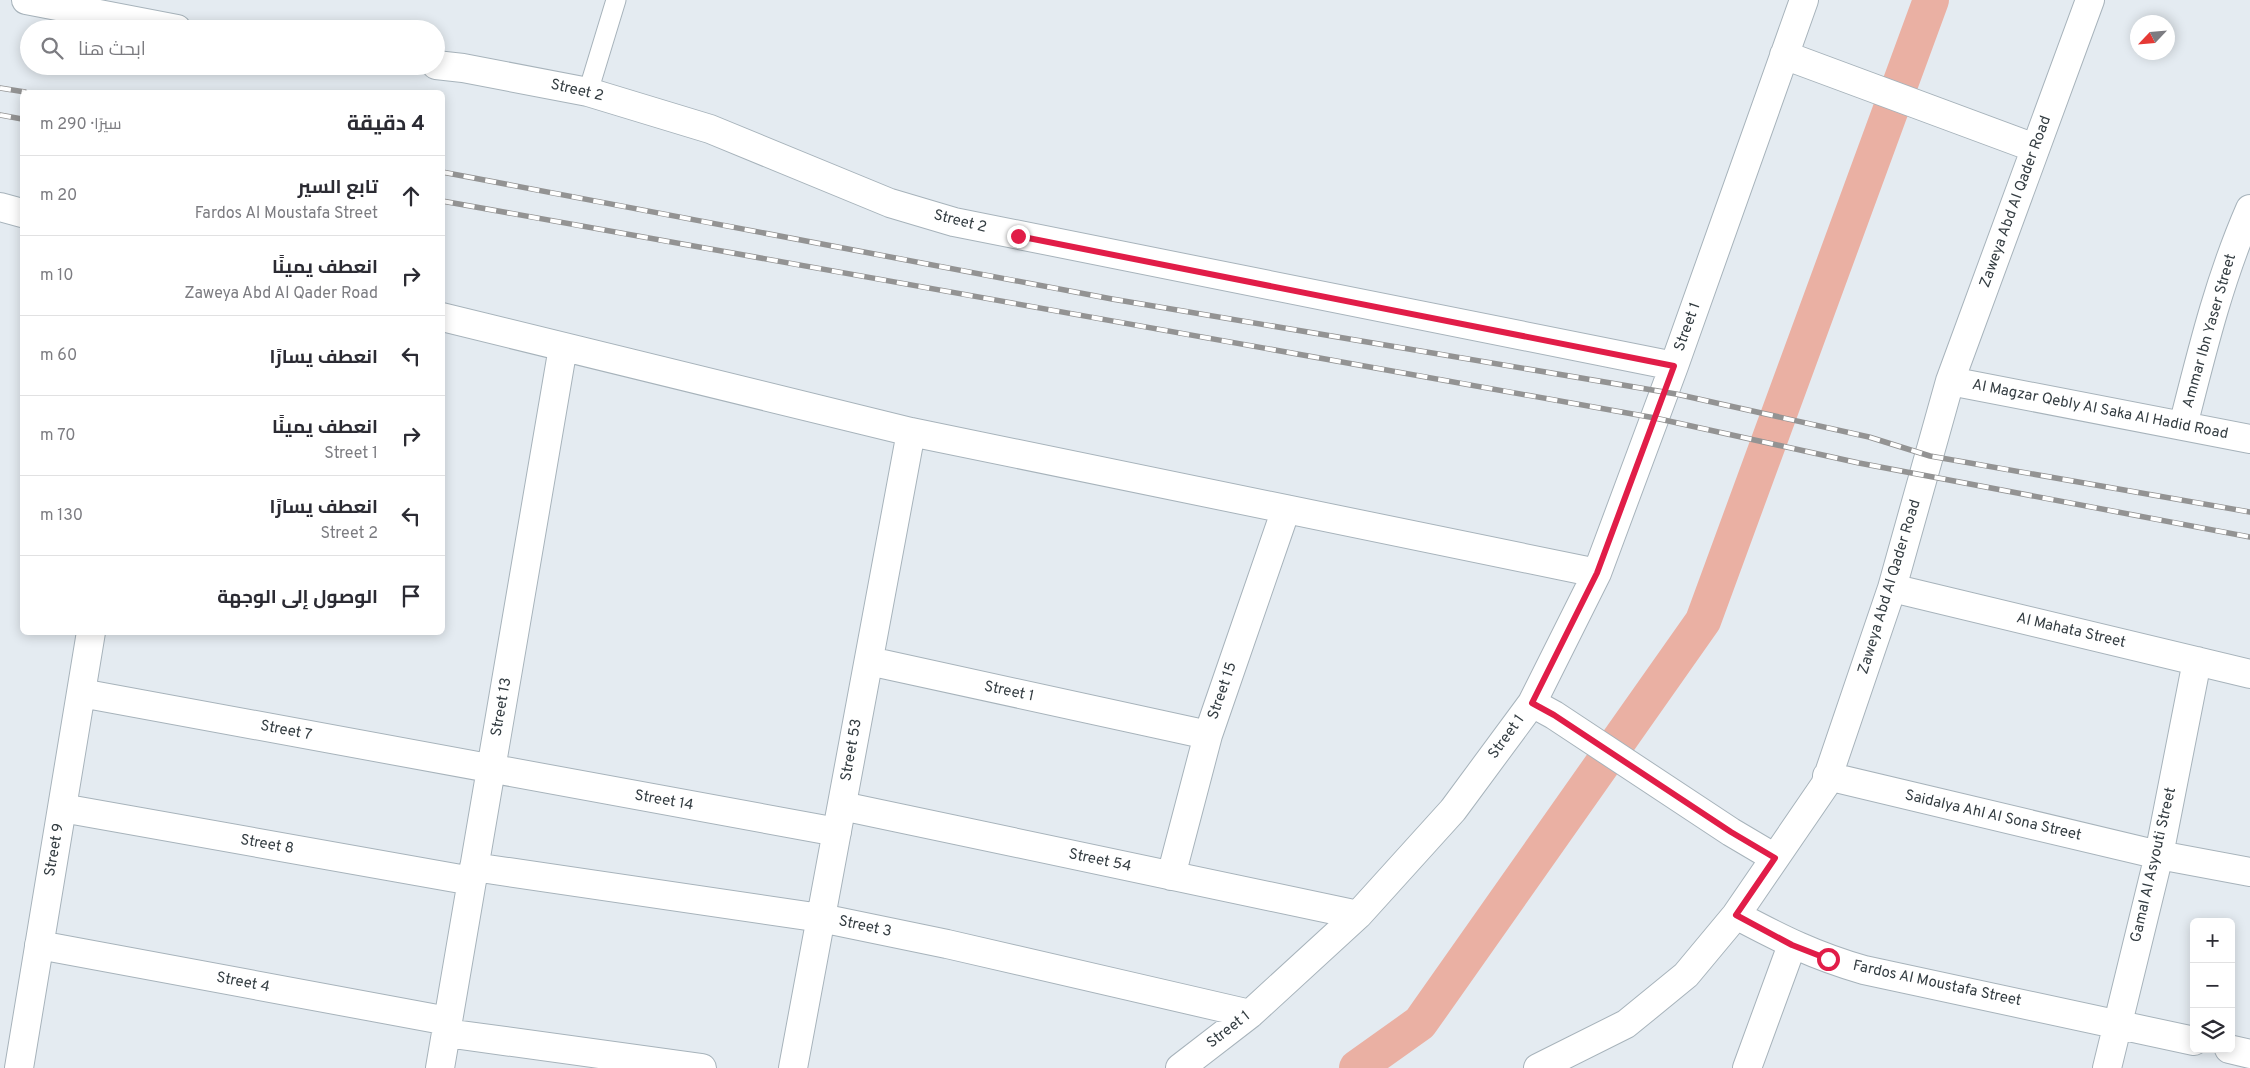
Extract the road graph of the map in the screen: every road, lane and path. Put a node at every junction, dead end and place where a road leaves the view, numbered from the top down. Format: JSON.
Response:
{"nodes":[{"id":1,"x":26,"y":0,"type":"edge"},
{"id":2,"x":616,"y":0,"type":"edge"},
{"id":3,"x":1804,"y":0,"type":"edge"},
{"id":4,"x":2090,"y":0,"type":"edge"},
{"id":5,"x":130,"y":20,"type":"edge"},
{"id":6,"x":1784,"y":54,"type":"junction"},
{"id":7,"x":445,"y":66,"type":"edge"},
{"id":8,"x":588,"y":92,"type":"junction"},
{"id":9,"x":2035,"y":148,"type":"junction"},
{"id":10,"x":0,"y":207,"type":"edge"},
{"id":11,"x":2250,"y":209,"type":"edge"},
{"id":12,"x":20,"y":212,"type":"edge"},
{"id":13,"x":445,"y":317,"type":"edge"},
{"id":14,"x":564,"y":346,"type":"junction"},
{"id":15,"x":1674,"y":366,"type":"junction"},
{"id":16,"x":1950,"y":380,"type":"junction"},
{"id":17,"x":2183,"y":426,"type":"junction"},
{"id":18,"x":911,"y":432,"type":"junction"},
{"id":19,"x":2250,"y":439,"type":"edge"},
{"id":20,"x":1286,"y":509,"type":"junction"},
{"id":21,"x":1597,"y":573,"type":"junction"},
{"id":22,"x":1892,"y":588,"type":"junction"},
{"id":23,"x":91,"y":635,"type":"edge"},
{"id":24,"x":868,"y":661,"type":"junction"},
{"id":25,"x":2197,"y":661,"type":"junction"},
{"id":26,"x":2250,"y":674,"type":"edge"},
{"id":27,"x":81,"y":693,"type":"junction"},
{"id":28,"x":1543,"y":709,"type":"junction"},
{"id":29,"x":1208,"y":735,"type":"junction"},
{"id":30,"x":491,"y":769,"type":"junction"},
{"id":31,"x":1827,"y":776,"type":"junction"},
{"id":32,"x":842,"y":806,"type":"junction"},
{"id":33,"x":62,"y":808,"type":"junction"},
{"id":34,"x":837,"y":832,"type":"junction"},
{"id":35,"x":2159,"y":855,"type":"junction"},
{"id":36,"x":1775,"y":858,"type":"junction"},
{"id":37,"x":2250,"y":872,"type":"edge"},
{"id":38,"x":473,"y":874,"type":"junction"},
{"id":39,"x":1170,"y":876,"type":"junction"},
{"id":40,"x":1358,"y":915,"type":"junction"},
{"id":41,"x":1736,"y":915,"type":"junction"},
{"id":42,"x":821,"y":918,"type":"junction"},
{"id":43,"x":39,"y":945,"type":"junction"},
{"id":44,"x":1792,"y":945,"type":"junction"},
{"id":45,"x":1250,"y":1014,"type":"junction"},
{"id":46,"x":2117,"y":1023,"type":"junction"},
{"id":47,"x":447,"y":1027,"type":"junction"},
{"id":48,"x":2190,"y":1040,"type":"edge"},
{"id":49,"x":2235,"y":1050,"type":"edge"},
{"id":50,"x":2250,"y":1054,"type":"edge"},
{"id":51,"x":1546,"y":1063,"type":"edge"},
{"id":52,"x":19,"y":1068,"type":"edge"},
{"id":53,"x":440,"y":1068,"type":"edge"},
{"id":54,"x":702,"y":1068,"type":"edge"},
{"id":55,"x":793,"y":1068,"type":"edge"},
{"id":56,"x":1180,"y":1068,"type":"edge"},
{"id":57,"x":1585,"y":1068,"type":"edge"},
{"id":58,"x":1747,"y":1068,"type":"edge"},
{"id":59,"x":2107,"y":1068,"type":"edge"}],
"edges":[{"from":1,"to":5,"type":"street"},
{"from":2,"to":8,"type":"lane"},
{"from":3,"to":6,"type":"street","name":"Street 1"},
{"from":4,"to":9,"type":"street","name":"Zaweya Abd Al Qader Road"},
{"from":6,"to":9,"type":"street"},
{"from":6,"to":15,"type":"street","name":"Street 1"},
{"from":7,"to":8,"type":"street","name":"Street 2"},
{"from":8,"to":15,"type":"street","name":"Street 2"},
{"from":9,"to":16,"type":"street","name":"Zaweya Abd Al Qader Road"},
{"from":10,"to":12,"type":"street"},
{"from":11,"to":17,"type":"street","name":"Ammar Ibn Yaser Street"},
{"from":13,"to":14,"type":"street"},
{"from":14,"to":18,"type":"street"},
{"from":14,"to":30,"type":"street","name":"Street 13"},
{"from":15,"to":21,"type":"street","name":"Street 1"},
{"from":16,"to":17,"type":"street","name":"Al Magzar Qebly Al Saka Al Hadid Road"},
{"from":16,"to":22,"type":"street","name":"Zaweya Abd Al Qader Road"},
{"from":17,"to":19,"type":"street","name":"Al Magzar Qebly Al Saka Al Hadid Road"},
{"from":18,"to":20,"type":"street"},
{"from":18,"to":24,"type":"street","name":"Street 53"},
{"from":20,"to":21,"type":"street"},
{"from":20,"to":29,"type":"street","name":"Street 15"},
{"from":21,"to":28,"type":"street","name":"Street 1"},
{"from":22,"to":25,"type":"street","name":"Al Mahata Street"},
{"from":22,"to":31,"type":"street","name":"Zaweya Abd Al Qader Road"},
{"from":23,"to":27,"type":"street","name":"Street 9"},
{"from":24,"to":29,"type":"street","name":"Street 1"},
{"from":24,"to":32,"type":"street","name":"Street 53"},
{"from":25,"to":26,"type":"street","name":"Al Mahata Street"},
{"from":25,"to":35,"type":"street","name":"Gamal Al Asyouti Street"},
{"from":27,"to":30,"type":"street","name":"Street 7"},
{"from":27,"to":33,"type":"street","name":"Street 9"},
{"from":28,"to":36,"type":"street"},
{"from":28,"to":40,"type":"street","name":"Street 1"},
{"from":29,"to":39,"type":"street","name":"Street 15"},
{"from":30,"to":34,"type":"street","name":"Street 14"},
{"from":30,"to":38,"type":"street","name":"Street 13"},
{"from":31,"to":35,"type":"street","name":"Saidalya Ahl Al Sona Street"},
{"from":31,"to":36,"type":"street","name":"Zaweya Abd Al Qader Road"},
{"from":32,"to":34,"type":"street","name":"Street 53"},
{"from":32,"to":39,"type":"street","name":"Street 54"},
{"from":33,"to":38,"type":"street","name":"Street 8"},
{"from":33,"to":43,"type":"street","name":"Street 9"},
{"from":34,"to":42,"type":"street","name":"Street 53"},
{"from":35,"to":37,"type":"street","name":"Saidalya Ahl Al Sona Street"},
{"from":35,"to":46,"type":"street","name":"Gamal Al Asyouti Street"},
{"from":36,"to":41,"type":"street","name":"Zaweya Abd Al Qader Road"},
{"from":38,"to":42,"type":"street","name":"Street 3"},
{"from":38,"to":47,"type":"street","name":"Street 13"},
{"from":39,"to":40,"type":"street","name":"Street 54"},
{"from":40,"to":45,"type":"street","name":"Street 1"},
{"from":41,"to":44,"type":"street","name":"Fardos Al Moustafa Street"},
{"from":41,"to":51,"type":"street","name":"Zaweya Abd Al Qader Road"},
{"from":42,"to":45,"type":"street","name":"Street 3"},
{"from":42,"to":55,"type":"street","name":"Street 53"},
{"from":43,"to":47,"type":"street","name":"Street 4"},
{"from":43,"to":52,"type":"street","name":"Street 9"},
{"from":44,"to":46,"type":"street","name":"Fardos Al Moustafa Street"},
{"from":44,"to":58,"type":"street"},
{"from":45,"to":56,"type":"street","name":"Street 1"},
{"from":46,"to":48,"type":"street","name":"Fardos Al Moustafa Street"},
{"from":46,"to":59,"type":"street","name":"Gamal Al Asyouti Street"},
{"from":47,"to":53,"type":"street","name":"Street 13"},
{"from":47,"to":54,"type":"street","name":"Street 4"},
{"from":49,"to":50,"type":"street"},
{"from":51,"to":57,"type":"street"}]}
